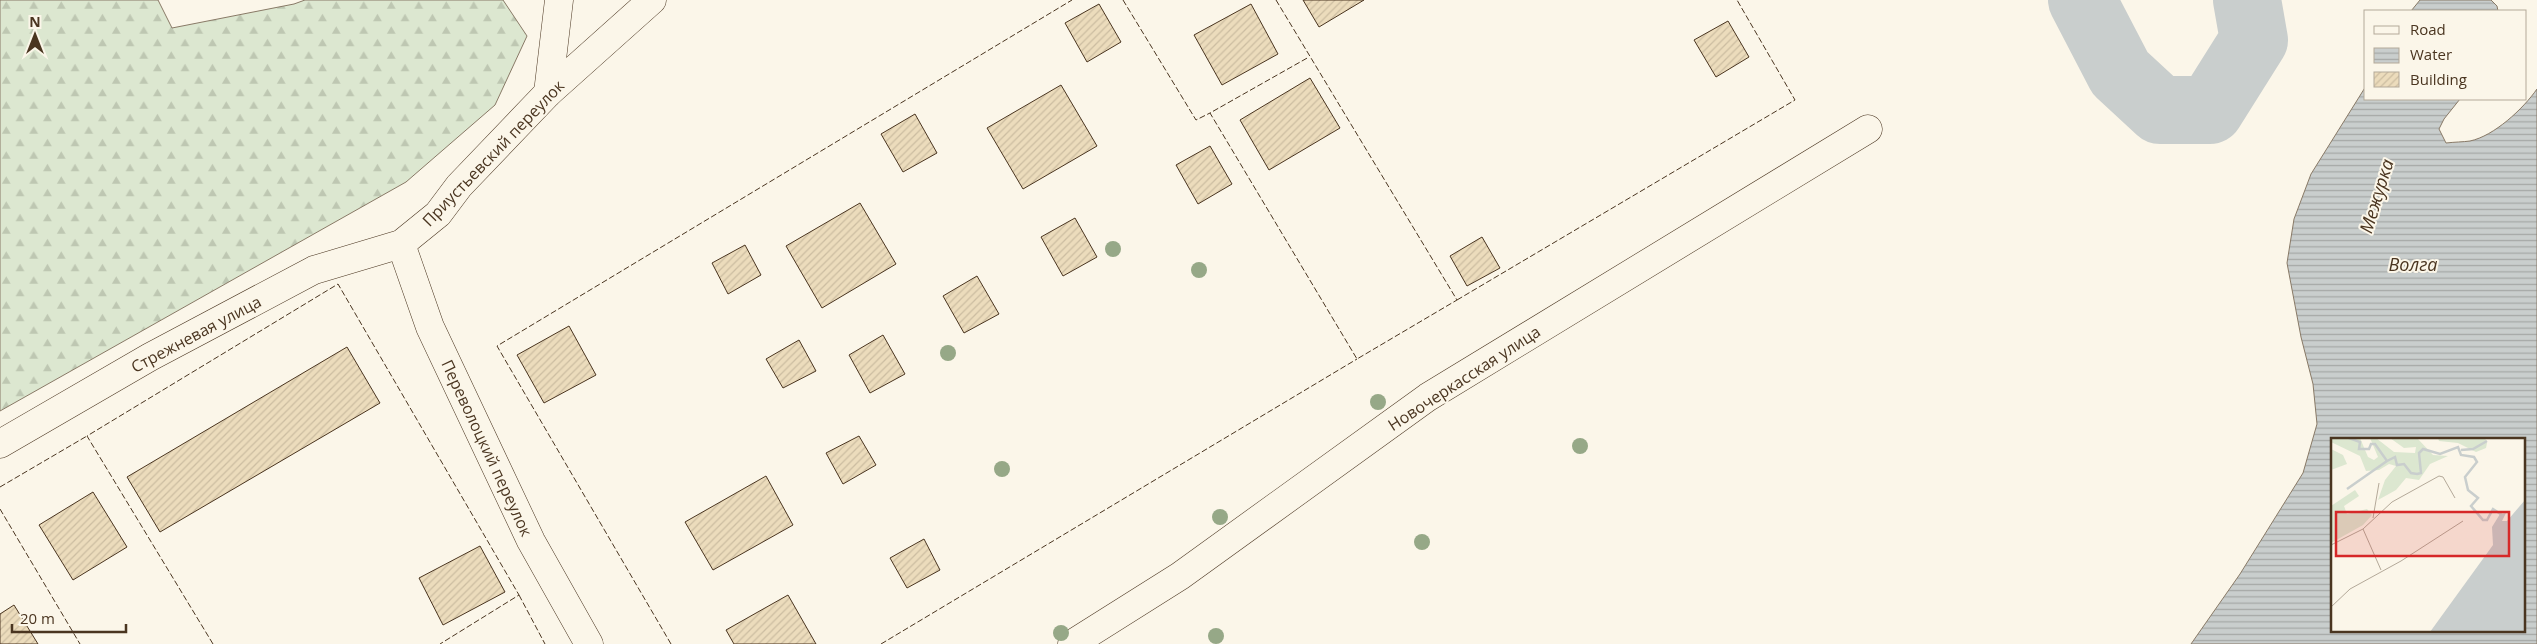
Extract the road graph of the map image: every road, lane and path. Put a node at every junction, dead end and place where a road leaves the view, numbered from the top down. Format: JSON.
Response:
{"nodes":[{"id":1,"x":559,"y":0,"type":"edge"},
{"id":2,"x":652,"y":0,"type":"edge"},
{"id":3,"x":548,"y":93,"type":"junction"},
{"id":4,"x":1868,"y":129,"type":"dead end"},
{"id":5,"x":401,"y":244,"type":"junction"},
{"id":6,"x":0,"y":444,"type":"edge"},
{"id":7,"x":589,"y":644,"type":"edge"},
{"id":8,"x":1072,"y":644,"type":"edge"}],
"edges":[{"from":1,"to":3,"type":"street"},
{"from":2,"to":3,"type":"street","name":"Приустьевский переулок"},
{"from":3,"to":5,"type":"street","name":"Приустьевский переулок"},
{"from":4,"to":8,"type":"street","name":"Новочеркасская улица"},
{"from":5,"to":6,"type":"street","name":"Стрежневая улица"},
{"from":5,"to":7,"type":"street","name":"Переволоцкий переулок"}]}
